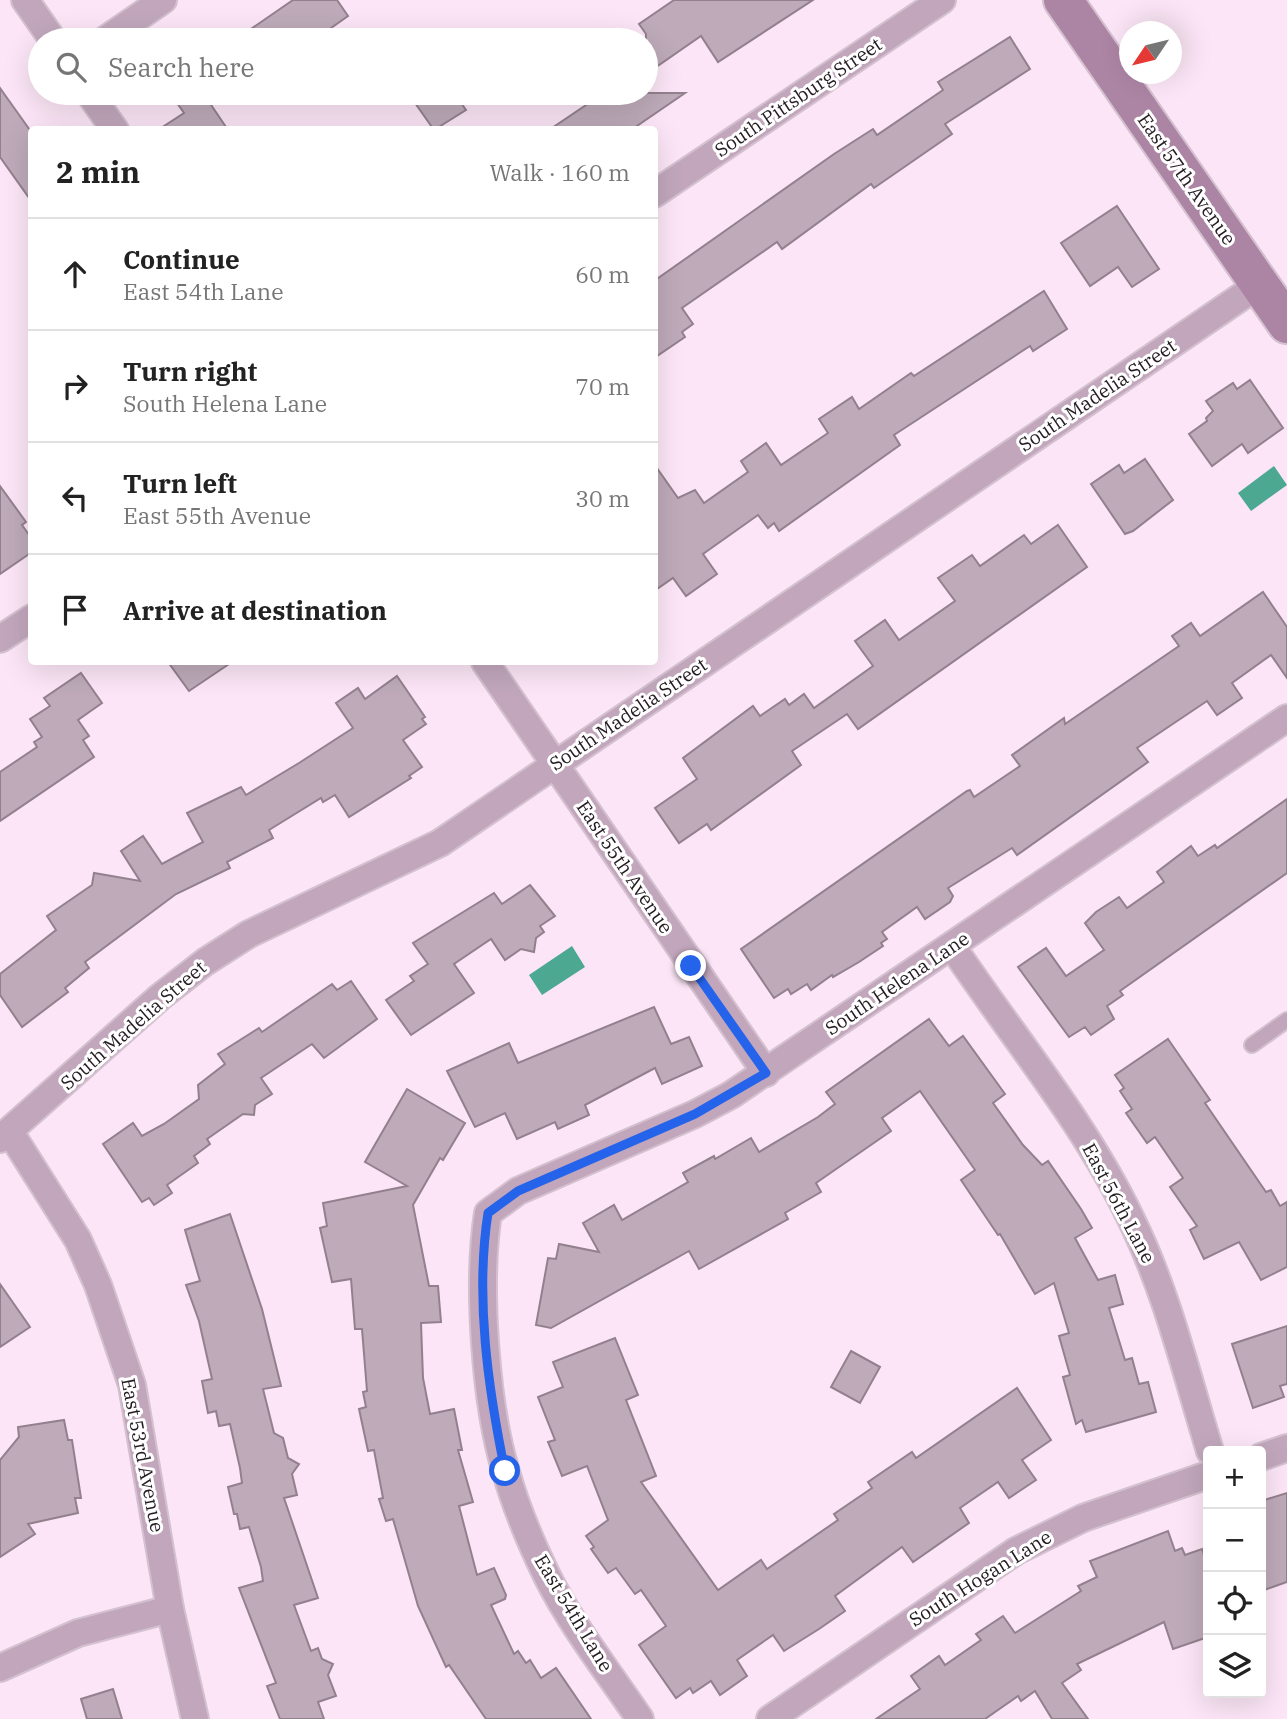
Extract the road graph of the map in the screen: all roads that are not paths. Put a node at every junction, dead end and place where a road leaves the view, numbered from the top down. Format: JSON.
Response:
{"nodes":[{"id":1,"x":25,"y":0,"type":"edge"},
{"id":2,"x":163,"y":0,"type":"edge"},
{"id":3,"x":942,"y":0,"type":"edge"},
{"id":4,"x":1063,"y":0,"type":"edge"},
{"id":5,"x":45,"y":28,"type":"edge"},
{"id":6,"x":122,"y":28,"type":"edge"},
{"id":7,"x":97,"y":105,"type":"edge"},
{"id":8,"x":112,"y":126,"type":"edge"},
{"id":9,"x":658,"y":191,"type":"edge"},
{"id":10,"x":1260,"y":284,"type":"junction"},
{"id":11,"x":1287,"y":324,"type":"edge"},
{"id":12,"x":28,"y":621,"type":"edge"},
{"id":13,"x":0,"y":639,"type":"edge"},
{"id":14,"x":487,"y":665,"type":"edge"},
{"id":15,"x":1287,"y":718,"type":"edge"},
{"id":16,"x":554,"y":764,"type":"junction"},
{"id":17,"x":953,"y":946,"type":"junction"},
{"id":18,"x":1287,"y":1020,"type":"edge"},
{"id":19,"x":1252,"y":1045,"type":"dead end"},
{"id":20,"x":766,"y":1073,"type":"junction"},
{"id":21,"x":5,"y":1136,"type":"edge"},
{"id":22,"x":488,"y":1213,"type":"joint"},
{"id":23,"x":1208,"y":1446,"type":"edge"},
{"id":24,"x":1287,"y":1448,"type":"edge"},
{"id":25,"x":1266,"y":1455,"type":"edge"},
{"id":26,"x":1203,"y":1477,"type":"edge"},
{"id":27,"x":170,"y":1609,"type":"junction"},
{"id":28,"x":0,"y":1668,"type":"edge"},
{"id":29,"x":195,"y":1719,"type":"edge"},
{"id":30,"x":640,"y":1719,"type":"edge"},
{"id":31,"x":770,"y":1719,"type":"edge"}],
"edges":[{"from":1,"to":5,"type":"street"},
{"from":2,"to":6,"type":"street"},
{"from":3,"to":9,"type":"street","name":"South Pittsburg Street"},
{"from":4,"to":10,"type":"main road","name":"East 57th Avenue"},
{"from":7,"to":8,"type":"street"},
{"from":10,"to":11,"type":"main road","name":"East 57th Avenue"},
{"from":10,"to":16,"type":"street","name":"South Madelia Street"},
{"from":12,"to":13,"type":"street"},
{"from":14,"to":16,"type":"street","name":"East 55th Avenue"},
{"from":15,"to":17,"type":"street","name":"South Helena Lane"},
{"from":16,"to":20,"type":"street","name":"East 55th Avenue"},
{"from":16,"to":21,"type":"street","name":"South Madelia Street"},
{"from":17,"to":20,"type":"street","name":"South Helena Lane"},
{"from":17,"to":23,"type":"street","name":"East 56th Lane"},
{"from":18,"to":19,"type":"lane"},
{"from":20,"to":22,"type":"street","name":"South Helena Lane"},
{"from":21,"to":27,"type":"street","name":"East 53rd Avenue"},
{"from":22,"to":30,"type":"street","name":"East 54th Lane"},
{"from":24,"to":25,"type":"street"},
{"from":26,"to":31,"type":"street","name":"South Hogan Lane"},
{"from":27,"to":28,"type":"street"},
{"from":27,"to":29,"type":"street","name":"East 53rd Avenue"}]}
